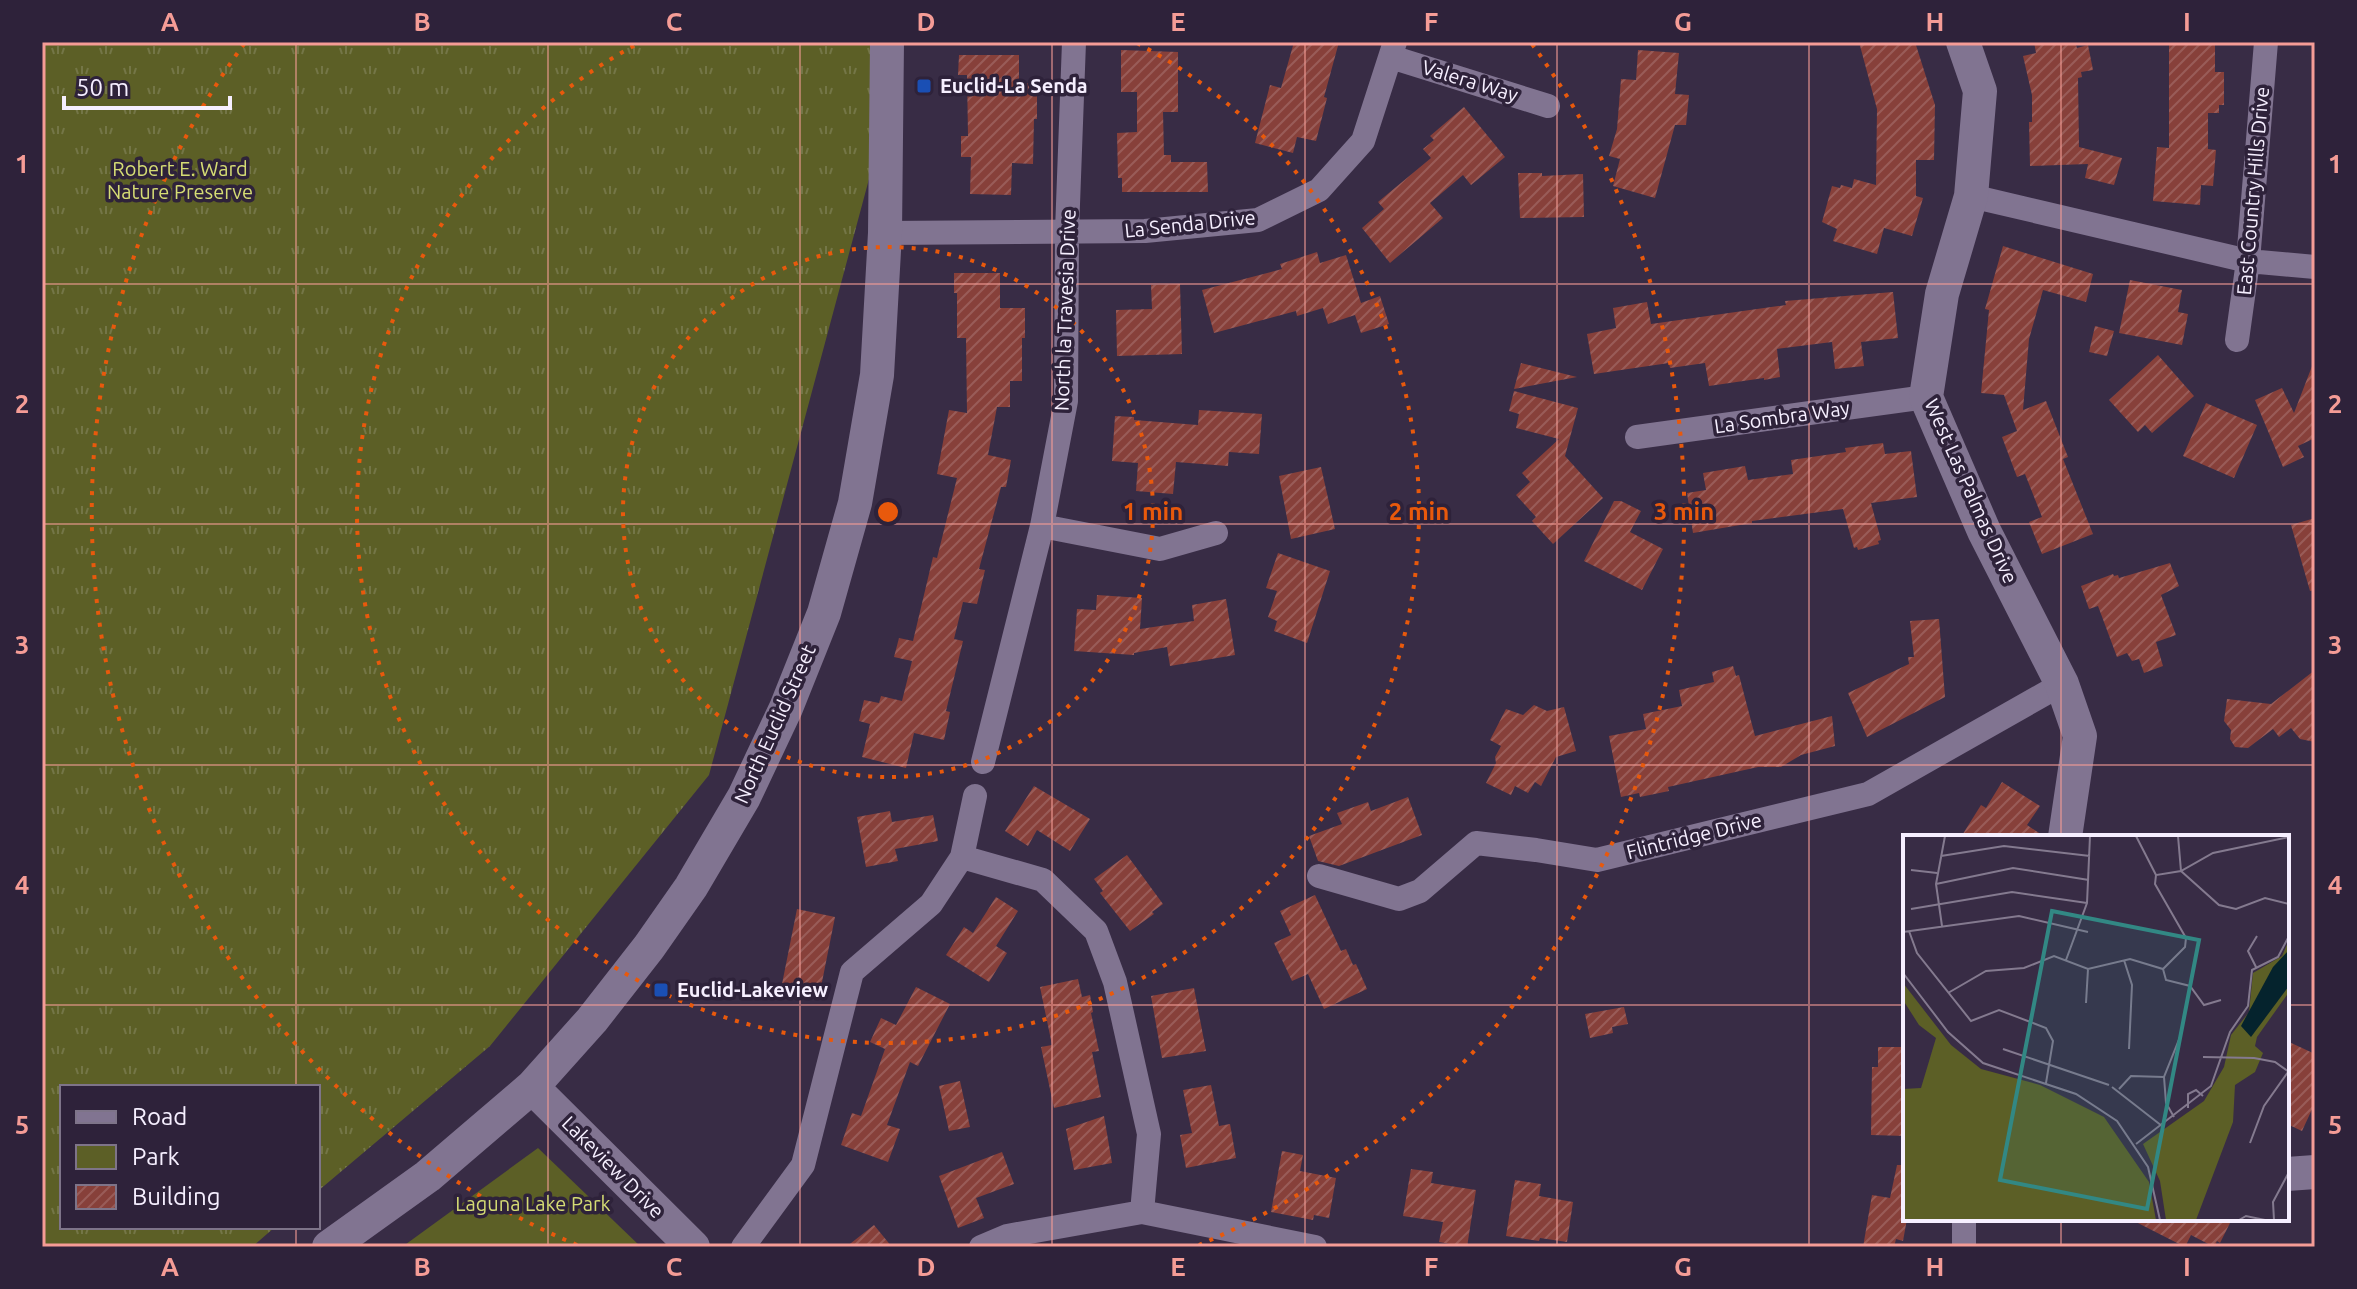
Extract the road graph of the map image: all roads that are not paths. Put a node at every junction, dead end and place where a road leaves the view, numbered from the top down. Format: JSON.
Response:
{"nodes":[{"id":1,"x":887,"y":42,"type":"edge"},
{"id":2,"x":1074,"y":42,"type":"edge"},
{"id":3,"x":1963,"y":42,"type":"edge"},
{"id":4,"x":2266,"y":42,"type":"edge"},
{"id":5,"x":1393,"y":50,"type":"edge"},
{"id":6,"x":1548,"y":106,"type":"dead end"},
{"id":7,"x":1971,"y":196,"type":"junction"},
{"id":8,"x":1067,"y":231,"type":"junction"},
{"id":9,"x":885,"y":233,"type":"junction"},
{"id":10,"x":2248,"y":261,"type":"junction"},
{"id":11,"x":2315,"y":267,"type":"edge"},
{"id":12,"x":2237,"y":340,"type":"dead end"},
{"id":13,"x":1926,"y":397,"type":"junction"},
{"id":14,"x":1637,"y":437,"type":"dead end"},
{"id":15,"x":1042,"y":526,"type":"junction"},
{"id":16,"x":1216,"y":533,"type":"dead end"},
{"id":17,"x":2062,"y":684,"type":"junction"},
{"id":18,"x":983,"y":762,"type":"dead end"},
{"id":19,"x":975,"y":796,"type":"dead end"},
{"id":20,"x":2065,"y":835,"type":"edge"},
{"id":21,"x":962,"y":857,"type":"junction"},
{"id":22,"x":1319,"y":876,"type":"dead end"},
{"id":23,"x":532,"y":1087,"type":"junction"},
{"id":24,"x":2315,"y":1172,"type":"edge"},
{"id":25,"x":2289,"y":1174,"type":"edge"},
{"id":26,"x":1142,"y":1212,"type":"junction"},
{"id":27,"x":1964,"y":1221,"type":"edge"},
{"id":28,"x":329,"y":1247,"type":"edge"},
{"id":29,"x":693,"y":1247,"type":"edge"},
{"id":30,"x":743,"y":1247,"type":"edge"},
{"id":31,"x":981,"y":1247,"type":"edge"},
{"id":32,"x":1315,"y":1247,"type":"edge"},
{"id":33,"x":1964,"y":1247,"type":"edge"}],
"edges":[{"from":1,"to":9,"type":"main road","name":"North Euclid Street"},
{"from":2,"to":8,"type":"street","name":"North la Travesia Drive"},
{"from":3,"to":7,"type":"main road","name":"West Las Palmas Drive"},
{"from":4,"to":10,"type":"street","name":"East Country Hills Drive"},
{"from":5,"to":6,"type":"street","name":"Valera Way"},
{"from":5,"to":8,"type":"street","name":"La Senda Drive"},
{"from":7,"to":10,"type":"street"},
{"from":7,"to":13,"type":"main road","name":"West Las Palmas Drive"},
{"from":8,"to":9,"type":"street","name":"La Senda Drive"},
{"from":8,"to":15,"type":"street","name":"North la Travesia Drive"},
{"from":9,"to":23,"type":"main road","name":"North Euclid Street"},
{"from":10,"to":11,"type":"street"},
{"from":10,"to":12,"type":"street","name":"East Country Hills Drive"},
{"from":13,"to":14,"type":"street","name":"La Sombra Way"},
{"from":13,"to":17,"type":"main road","name":"West Las Palmas Drive"},
{"from":15,"to":16,"type":"street"},
{"from":15,"to":18,"type":"street","name":"North la Travesia Drive"},
{"from":17,"to":20,"type":"main road","name":"West Las Palmas Drive"},
{"from":17,"to":22,"type":"street","name":"Flintridge Drive"},
{"from":19,"to":21,"type":"street"},
{"from":21,"to":26,"type":"street"},
{"from":21,"to":30,"type":"street"},
{"from":23,"to":28,"type":"main road","name":"North Euclid Street"},
{"from":23,"to":29,"type":"main road","name":"Lakeview Drive"},
{"from":24,"to":25,"type":"main road"},
{"from":26,"to":31,"type":"street"},
{"from":26,"to":32,"type":"street"},
{"from":27,"to":33,"type":"street"}]}
